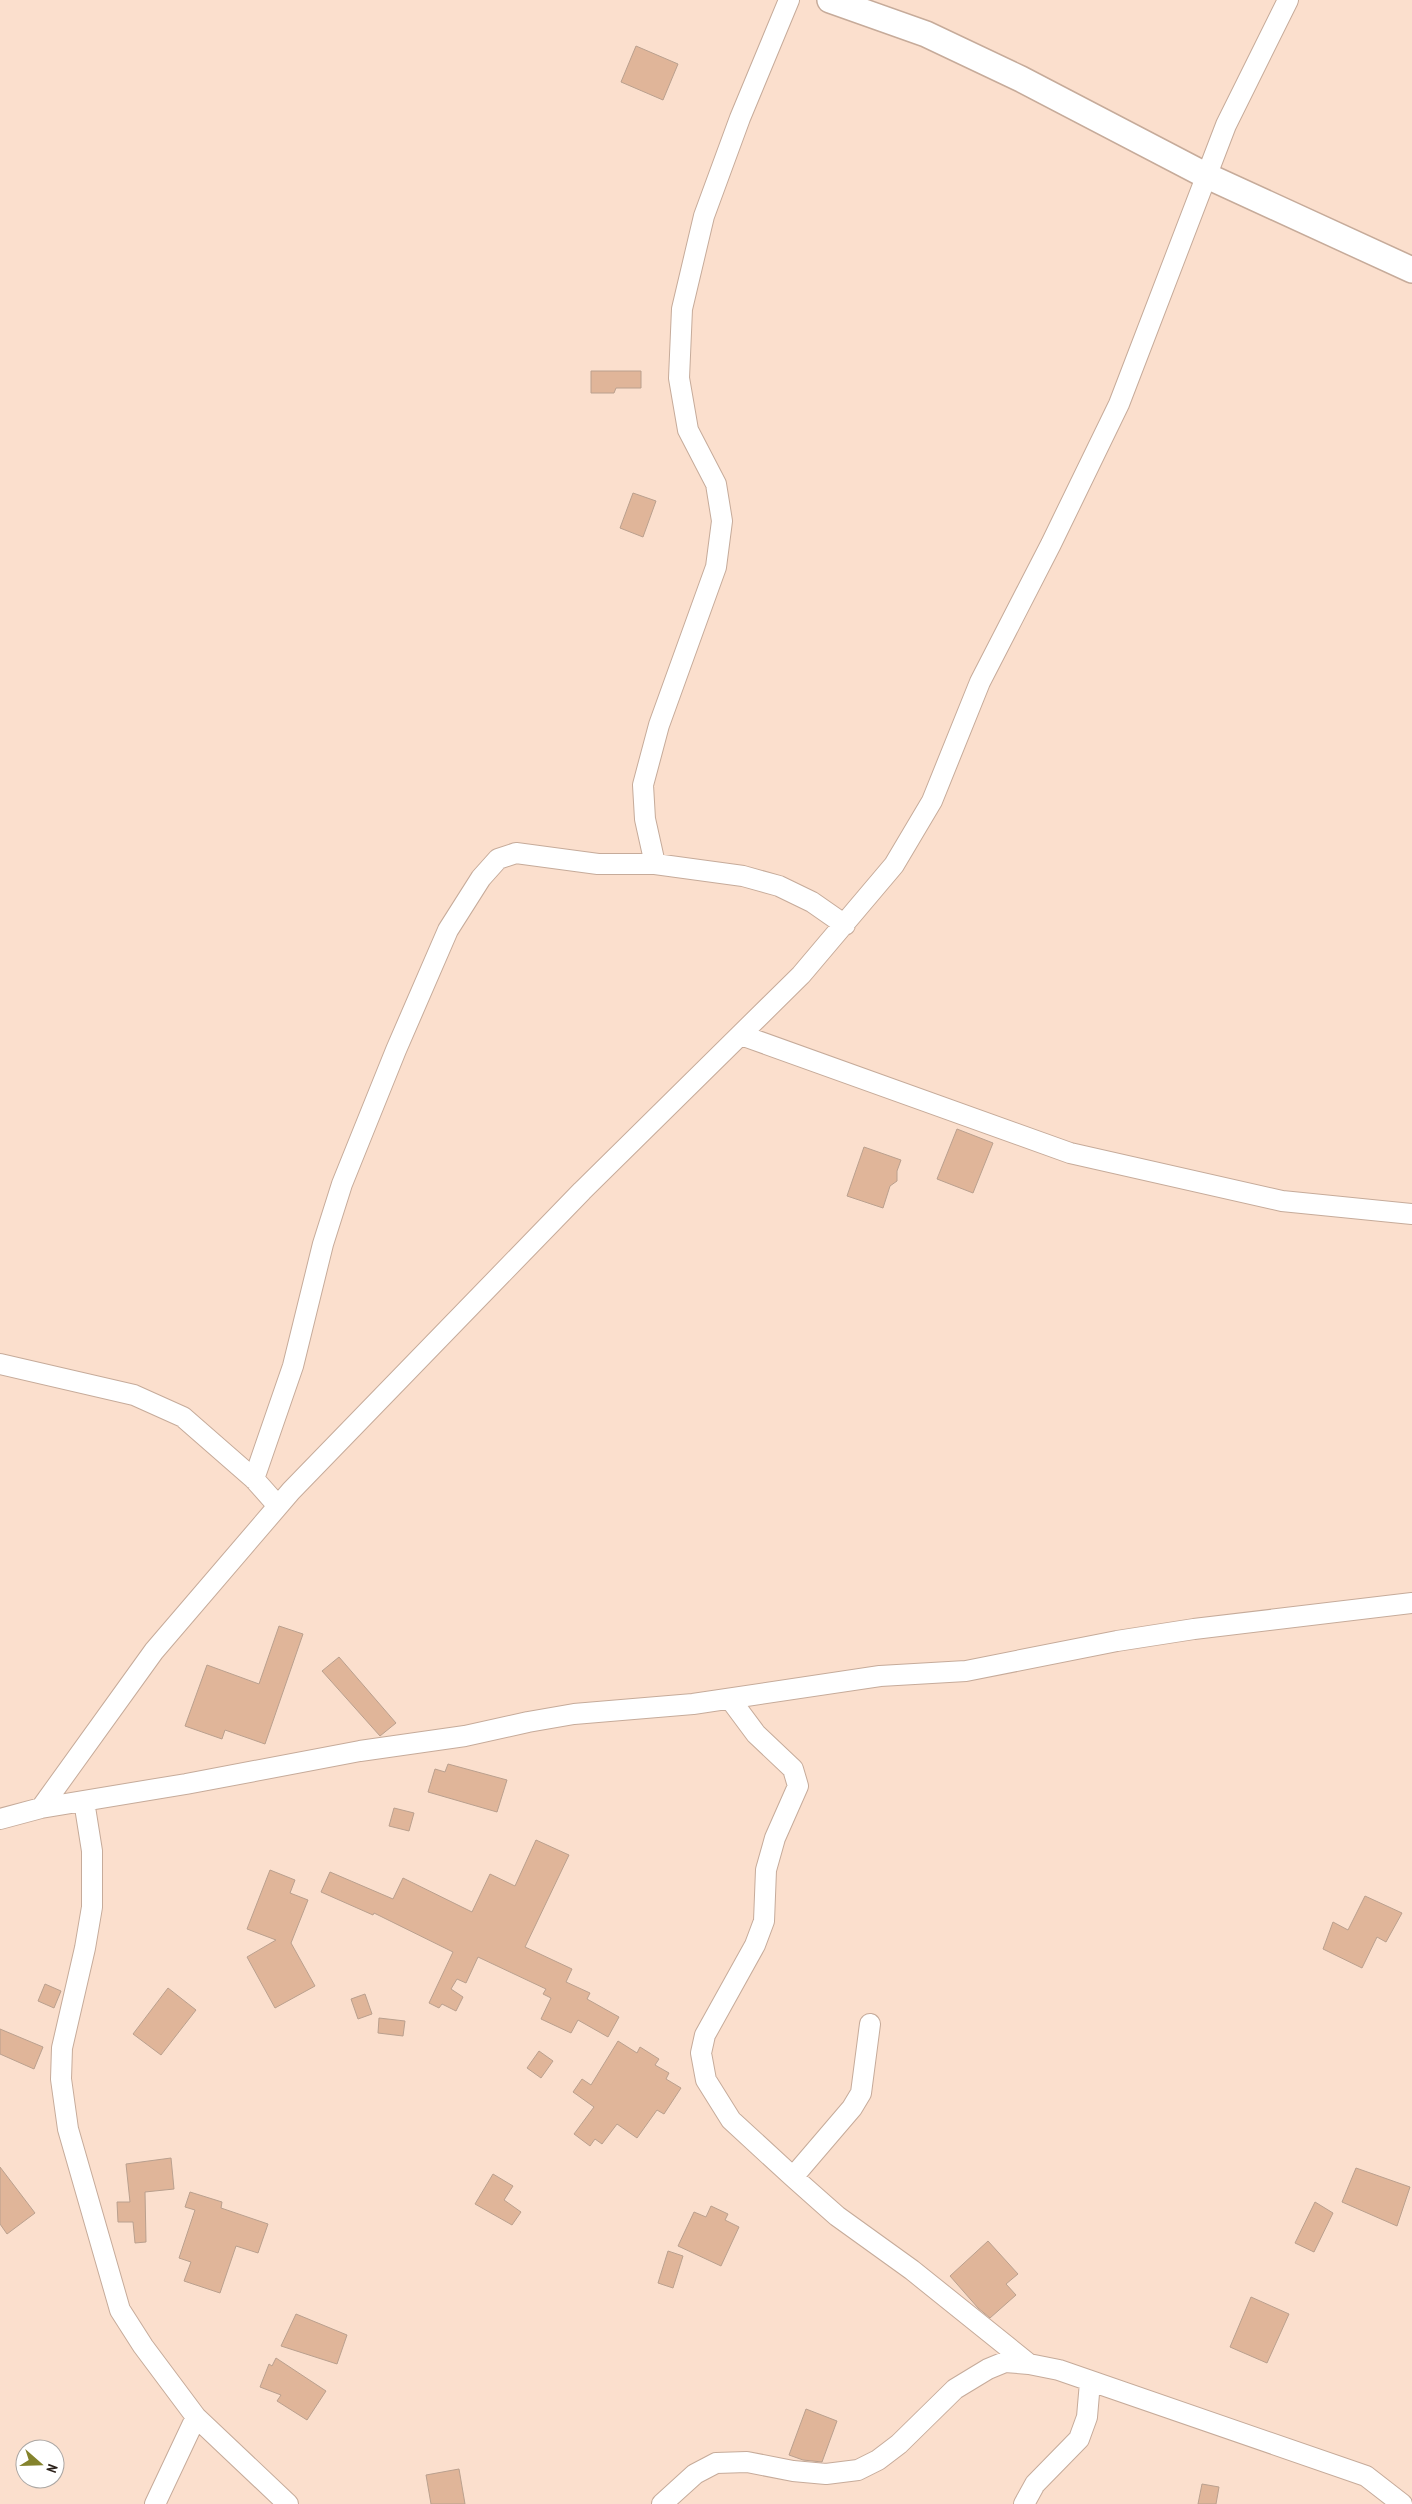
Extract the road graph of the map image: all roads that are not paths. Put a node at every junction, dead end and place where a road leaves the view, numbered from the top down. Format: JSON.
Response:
{"nodes":[{"id":1,"x":789,"y":0,"type":"edge"},
{"id":2,"x":830,"y":0,"type":"edge"},
{"id":3,"x":1288,"y":0,"type":"edge"},
{"id":4,"x":1205,"y":175,"type":"junction"},
{"id":5,"x":1412,"y":270,"type":"edge"},
{"id":6,"x":655,"y":864,"type":"junction"},
{"id":7,"x":845,"y":926,"type":"junction"},
{"id":8,"x":741,"y":1035,"type":"junction"},
{"id":9,"x":1412,"y":1214,"type":"edge"},
{"id":10,"x":0,"y":1364,"type":"edge"},
{"id":11,"x":254,"y":1479,"type":"junction"},
{"id":12,"x":278,"y":1506,"type":"junction"},
{"id":13,"x":1412,"y":1603,"type":"edge"},
{"id":14,"x":730,"y":1699,"type":"junction"},
{"id":15,"x":84,"y":1801,"type":"junction"},
{"id":16,"x":41,"y":1808,"type":"junction"},
{"id":17,"x":0,"y":1819,"type":"edge"},
{"id":18,"x":870,"y":2024,"type":"dead end"},
{"id":19,"x":793,"y":2177,"type":"junction"},
{"id":20,"x":1029,"y":2364,"type":"junction"},
{"id":21,"x":1090,"y":2382,"type":"junction"},
{"id":22,"x":196,"y":2417,"type":"junction"},
{"id":23,"x":155,"y":2504,"type":"edge"},
{"id":24,"x":288,"y":2504,"type":"edge"},
{"id":25,"x":662,"y":2504,"type":"edge"},
{"id":26,"x":1024,"y":2504,"type":"edge"},
{"id":27,"x":1402,"y":2504,"type":"edge"}],
"edges":[{"from":1,"to":6,"type":"street"},
{"from":2,"to":4,"type":"main road"},
{"from":3,"to":4,"type":"street"},
{"from":4,"to":5,"type":"main road"},
{"from":4,"to":7,"type":"street"},
{"from":6,"to":7,"type":"street"},
{"from":6,"to":11,"type":"street"},
{"from":7,"to":8,"type":"street"},
{"from":8,"to":9,"type":"street"},
{"from":8,"to":12,"type":"street"},
{"from":10,"to":11,"type":"street"},
{"from":11,"to":12,"type":"street"},
{"from":12,"to":16,"type":"street"},
{"from":13,"to":14,"type":"street"},
{"from":14,"to":15,"type":"street"},
{"from":14,"to":19,"type":"street"},
{"from":15,"to":16,"type":"street"},
{"from":15,"to":22,"type":"street"},
{"from":16,"to":17,"type":"street"},
{"from":18,"to":19,"type":"street"},
{"from":19,"to":20,"type":"street"},
{"from":20,"to":21,"type":"street"},
{"from":20,"to":25,"type":"street"},
{"from":21,"to":26,"type":"street"},
{"from":21,"to":27,"type":"street"},
{"from":22,"to":23,"type":"street"},
{"from":22,"to":24,"type":"street"}]}
